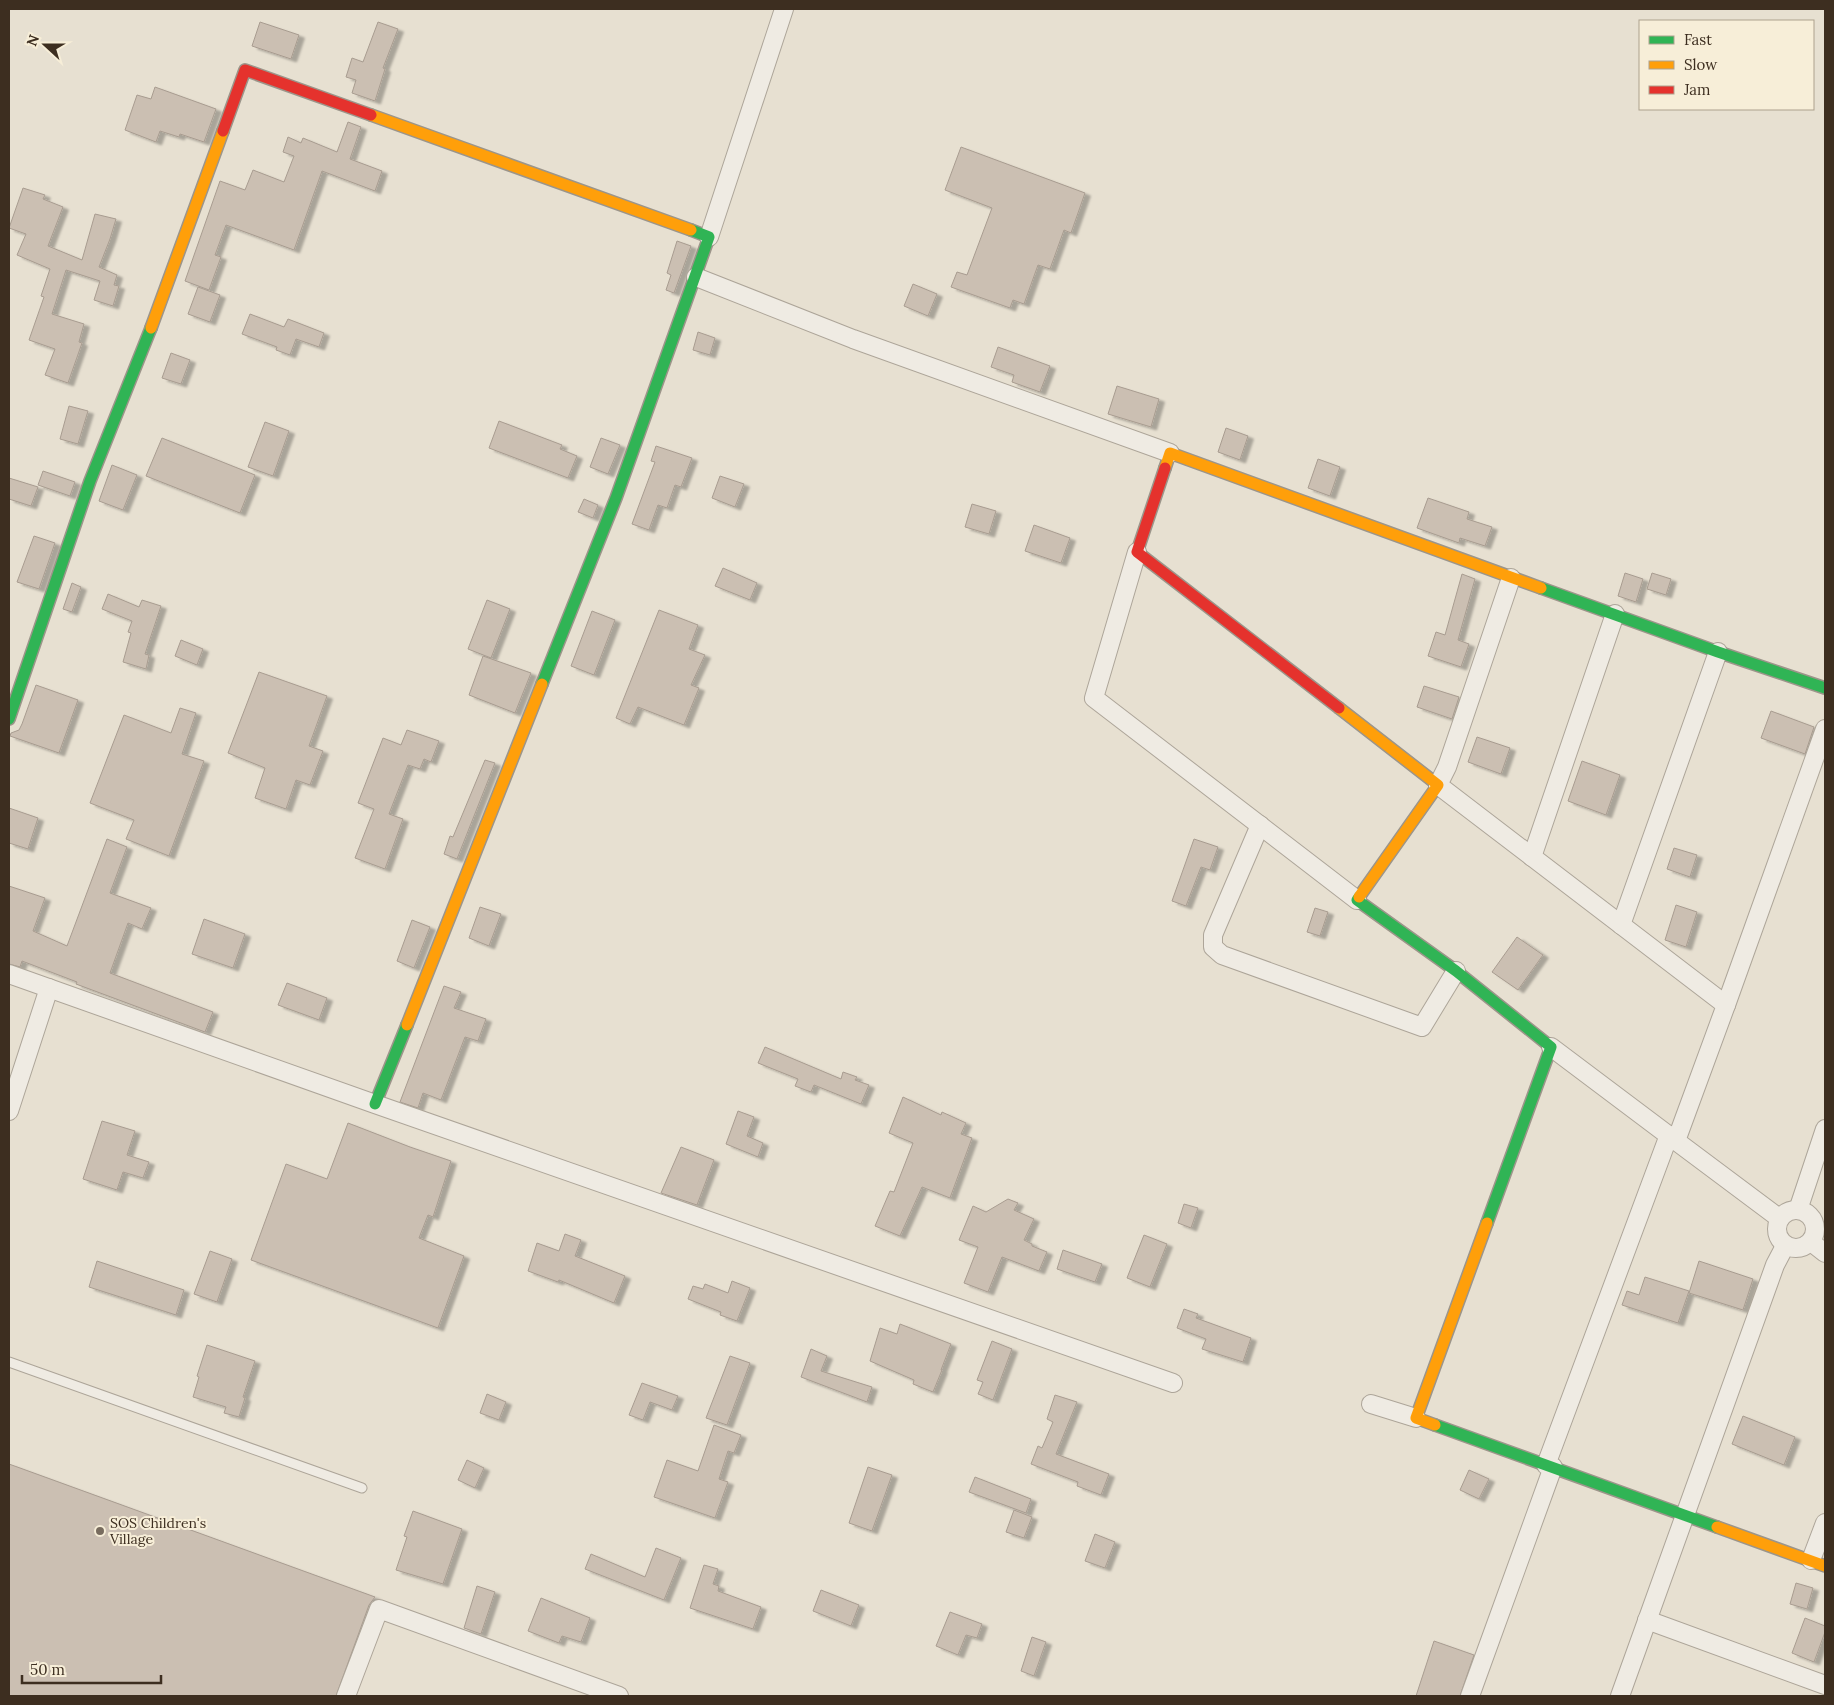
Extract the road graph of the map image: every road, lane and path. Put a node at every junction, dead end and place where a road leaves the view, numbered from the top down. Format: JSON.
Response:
{"nodes":[{"id":1,"x":784,"y":9,"type":"edge"},
{"id":2,"x":709,"y":237,"type":"junction"},
{"id":3,"x":696,"y":277,"type":"junction"},
{"id":4,"x":1170,"y":453,"type":"junction"},
{"id":5,"x":1137,"y":552,"type":"junction"},
{"id":6,"x":1512,"y":578,"type":"junction"},
{"id":7,"x":1615,"y":614,"type":"junction"},
{"id":8,"x":1718,"y":652,"type":"junction"},
{"id":9,"x":1825,"y":688,"type":"edge"},
{"id":10,"x":9,"y":719,"type":"edge"},
{"id":11,"x":1825,"y":729,"type":"edge"},
{"id":12,"x":1438,"y":785,"type":"junction"},
{"id":13,"x":1260,"y":825,"type":"junction"},
{"id":14,"x":1532,"y":856,"type":"junction"},
{"id":15,"x":1357,"y":900,"type":"junction"},
{"id":16,"x":1621,"y":925,"type":"junction"},
{"id":17,"x":1456,"y":971,"type":"junction"},
{"id":18,"x":9,"y":974,"type":"edge"},
{"id":19,"x":49,"y":988,"type":"junction"},
{"id":20,"x":1726,"y":1005,"type":"junction"},
{"id":21,"x":1551,"y":1046,"type":"junction"},
{"id":22,"x":374,"y":1104,"type":"junction"},
{"id":23,"x":9,"y":1111,"type":"edge"},
{"id":24,"x":1825,"y":1129,"type":"edge"},
{"id":25,"x":1672,"y":1138,"type":"junction"},
{"id":26,"x":1798,"y":1210,"type":"junction"},
{"id":27,"x":1779,"y":1218,"type":"junction"},
{"id":28,"x":1811,"y":1242,"type":"junction"},
{"id":29,"x":1785,"y":1246,"type":"junction"},
{"id":30,"x":1825,"y":1253,"type":"edge"},
{"id":31,"x":9,"y":1362,"type":"edge"},
{"id":32,"x":1173,"y":1383,"type":"dead end"},
{"id":33,"x":1371,"y":1404,"type":"dead end"},
{"id":34,"x":1416,"y":1418,"type":"junction"},
{"id":35,"x":1549,"y":1466,"type":"junction"},
{"id":36,"x":362,"y":1488,"type":"dead end"},
{"id":37,"x":1685,"y":1516,"type":"junction"},
{"id":38,"x":1825,"y":1523,"type":"edge"},
{"id":39,"x":1818,"y":1563,"type":"edge"},
{"id":40,"x":1647,"y":1620,"type":"junction"},
{"id":41,"x":1825,"y":1685,"type":"edge"},
{"id":42,"x":346,"y":1696,"type":"edge"},
{"id":43,"x":619,"y":1696,"type":"edge"},
{"id":44,"x":1470,"y":1696,"type":"edge"},
{"id":45,"x":1620,"y":1696,"type":"edge"}],
"edges":[{"from":1,"to":2,"type":"street"},
{"from":2,"to":3,"type":"street"},
{"from":2,"to":10,"type":"street"},
{"from":3,"to":4,"type":"street"},
{"from":3,"to":22,"type":"street"},
{"from":4,"to":5,"type":"street"},
{"from":4,"to":6,"type":"street"},
{"from":5,"to":12,"type":"street"},
{"from":5,"to":13,"type":"street"},
{"from":6,"to":7,"type":"street"},
{"from":6,"to":12,"type":"street"},
{"from":7,"to":8,"type":"street"},
{"from":7,"to":14,"type":"street"},
{"from":8,"to":9,"type":"street"},
{"from":8,"to":16,"type":"street"},
{"from":11,"to":20,"type":"street"},
{"from":12,"to":14,"type":"street"},
{"from":12,"to":15,"type":"street"},
{"from":13,"to":15,"type":"street"},
{"from":13,"to":17,"type":"street"},
{"from":14,"to":16,"type":"street"},
{"from":15,"to":17,"type":"street"},
{"from":16,"to":20,"type":"street"},
{"from":17,"to":21,"type":"street"},
{"from":18,"to":19,"type":"street"},
{"from":19,"to":22,"type":"street"},
{"from":19,"to":23,"type":"street"},
{"from":20,"to":25,"type":"street"},
{"from":21,"to":25,"type":"street"},
{"from":21,"to":34,"type":"street"},
{"from":22,"to":32,"type":"street"},
{"from":24,"to":26,"type":"street"},
{"from":25,"to":27,"type":"street"},
{"from":25,"to":35,"type":"street"},
{"from":26,"to":27,"type":"street"},
{"from":26,"to":28,"type":"street"},
{"from":27,"to":29,"type":"street"},
{"from":28,"to":29,"type":"street"},
{"from":28,"to":30,"type":"street"},
{"from":29,"to":37,"type":"street"},
{"from":31,"to":36,"type":"lane"},
{"from":33,"to":34,"type":"street"},
{"from":34,"to":35,"type":"street"},
{"from":35,"to":37,"type":"street"},
{"from":35,"to":44,"type":"street"},
{"from":37,"to":39,"type":"street"},
{"from":37,"to":40,"type":"street"},
{"from":38,"to":39,"type":"street"},
{"from":40,"to":41,"type":"street"},
{"from":40,"to":45,"type":"street"},
{"from":42,"to":43,"type":"street"}]}
